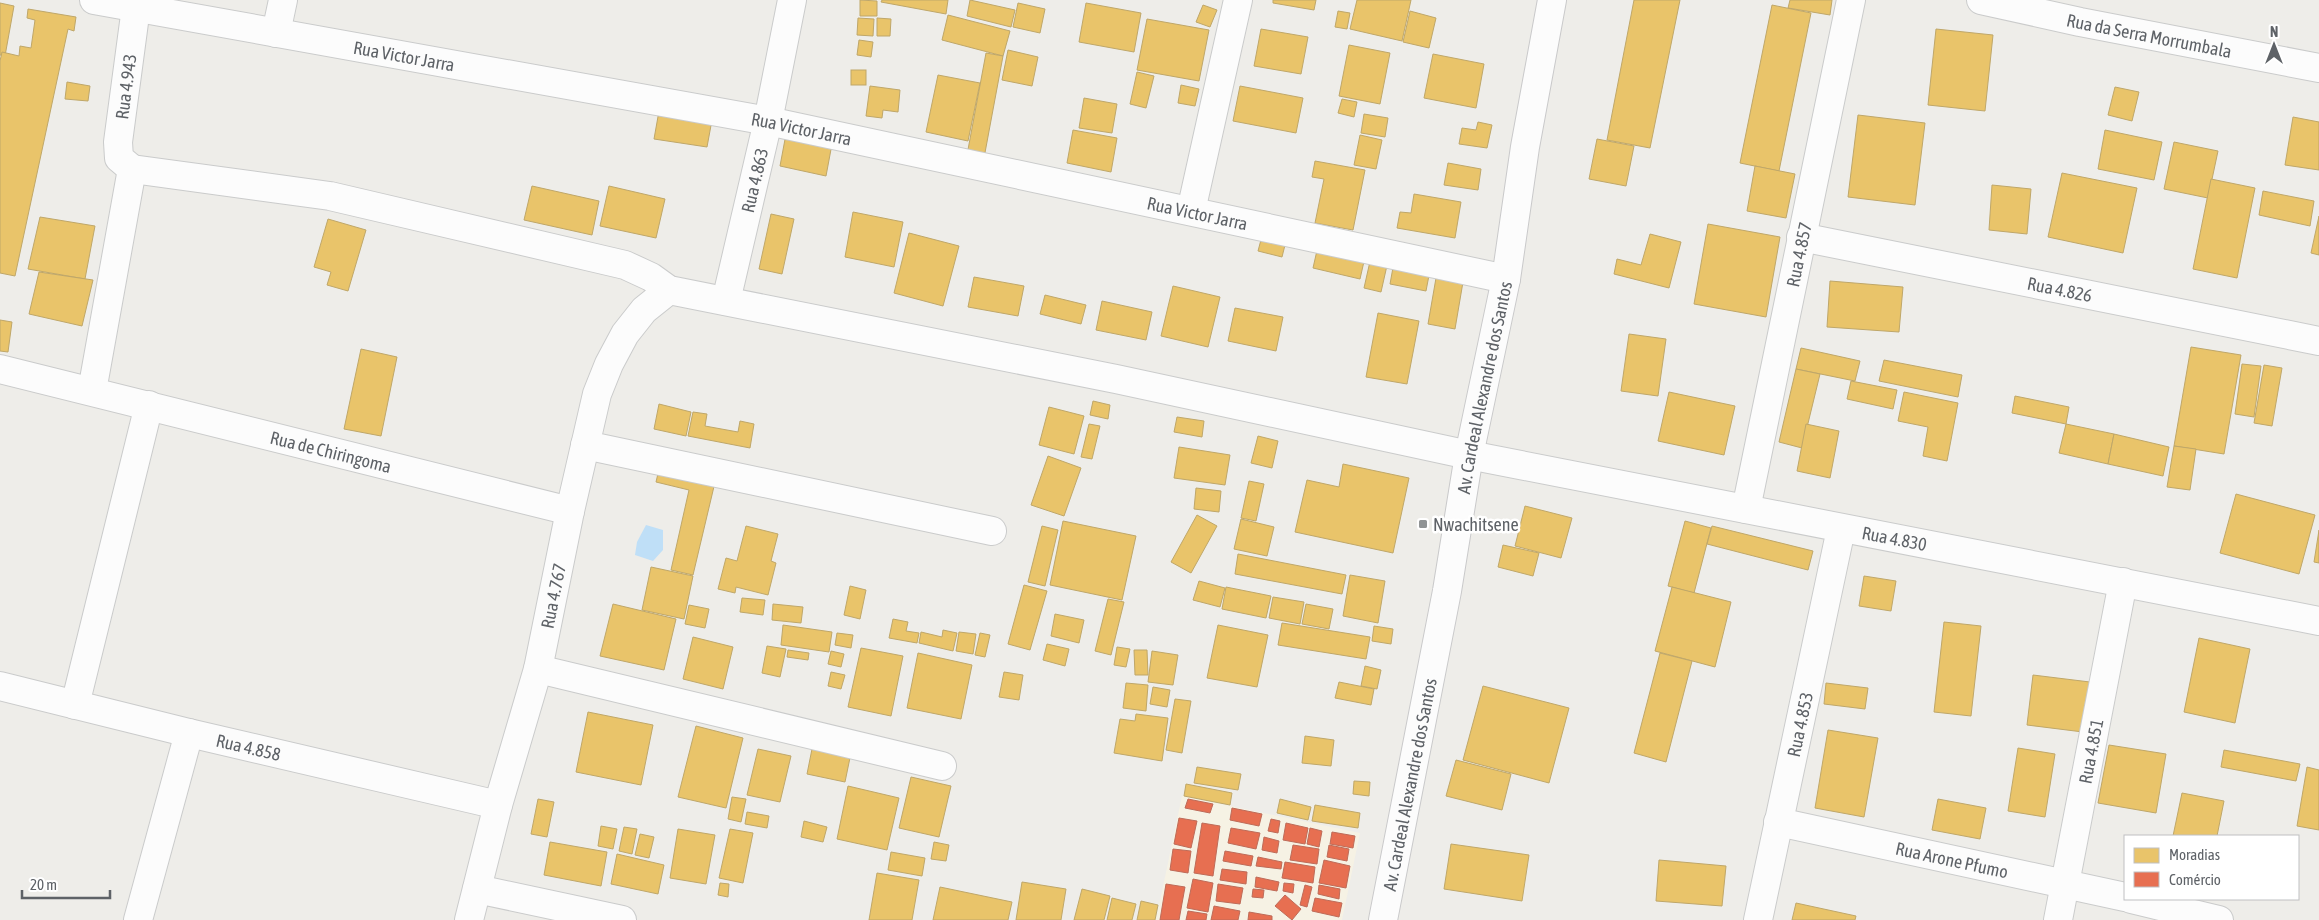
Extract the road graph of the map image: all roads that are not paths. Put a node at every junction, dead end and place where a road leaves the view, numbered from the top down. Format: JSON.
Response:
{"nodes":[{"id":1,"x":94,"y":0,"type":"edge"},
{"id":2,"x":283,"y":0,"type":"edge"},
{"id":3,"x":792,"y":0,"type":"edge"},
{"id":4,"x":1238,"y":0,"type":"edge"},
{"id":5,"x":1552,"y":0,"type":"edge"},
{"id":6,"x":1851,"y":0,"type":"edge"},
{"id":7,"x":1981,"y":0,"type":"edge"},
{"id":8,"x":137,"y":4,"type":"edge"},
{"id":9,"x":276,"y":33,"type":"junction"},
{"id":10,"x":2319,"y":68,"type":"edge"},
{"id":11,"x":768,"y":121,"type":"junction"},
{"id":12,"x":132,"y":169,"type":"junction"},
{"id":13,"x":1191,"y":211,"type":"junction"},
{"id":14,"x":1801,"y":237,"type":"junction"},
{"id":15,"x":1506,"y":279,"type":"junction"},
{"id":16,"x":669,"y":290,"type":"junction"},
{"id":17,"x":726,"y":301,"type":"junction"},
{"id":18,"x":2319,"y":341,"type":"edge"},
{"id":19,"x":0,"y":369,"type":"edge"},
{"id":20,"x":92,"y":391,"type":"junction"},
{"id":21,"x":149,"y":405,"type":"junction"},
{"id":22,"x":585,"y":445,"type":"junction"},
{"id":23,"x":1469,"y":455,"type":"junction"},
{"id":24,"x":1746,"y":509,"type":"junction"},
{"id":25,"x":570,"y":511,"type":"junction"},
{"id":26,"x":1841,"y":529,"type":"junction"},
{"id":27,"x":992,"y":530,"type":"dead end"},
{"id":28,"x":2123,"y":582,"type":"junction"},
{"id":29,"x":2319,"y":621,"type":"edge"},
{"id":30,"x":538,"y":669,"type":"junction"},
{"id":31,"x":0,"y":686,"type":"edge"},
{"id":32,"x":76,"y":705,"type":"junction"},
{"id":33,"x":189,"y":733,"type":"junction"},
{"id":34,"x":942,"y":766,"type":"dead end"},
{"id":35,"x":498,"y":805,"type":"junction"},
{"id":36,"x":1778,"y":822,"type":"junction"},
{"id":37,"x":2066,"y":883,"type":"junction"},
{"id":38,"x":477,"y":889,"type":"junction"},
{"id":39,"x":2124,"y":897,"type":"edge"},
{"id":40,"x":2135,"y":900,"type":"edge"},
{"id":41,"x":138,"y":920,"type":"edge"},
{"id":42,"x":469,"y":920,"type":"edge"},
{"id":43,"x":622,"y":920,"type":"edge"},
{"id":44,"x":1383,"y":920,"type":"edge"},
{"id":45,"x":1758,"y":920,"type":"edge"},
{"id":46,"x":2058,"y":920,"type":"edge"},
{"id":47,"x":2219,"y":920,"type":"edge"}],
"edges":[{"from":1,"to":8,"type":"street","name":"Rua Victor Jarra"},
{"from":2,"to":9,"type":"street"},
{"from":3,"to":11,"type":"street","name":"Rua 4.863"},
{"from":4,"to":13,"type":"street"},
{"from":5,"to":15,"type":"street","name":"Av. Cardeal Alexandre dos Santos"},
{"from":6,"to":14,"type":"street","name":"Rua 4.857"},
{"from":7,"to":10,"type":"street","name":"Rua da Serra Morrumbala"},
{"from":8,"to":9,"type":"street","name":"Rua Victor Jarra"},
{"from":8,"to":12,"type":"street","name":"Rua 4.943"},
{"from":9,"to":11,"type":"street","name":"Rua Victor Jarra"},
{"from":11,"to":13,"type":"street","name":"Rua Victor Jarra"},
{"from":11,"to":17,"type":"street","name":"Rua 4.863"},
{"from":12,"to":16,"type":"street"},
{"from":12,"to":20,"type":"street"},
{"from":13,"to":15,"type":"street","name":"Rua Victor Jarra"},
{"from":14,"to":18,"type":"street","name":"Rua 4.826"},
{"from":14,"to":24,"type":"street","name":"Rua 4.857"},
{"from":15,"to":23,"type":"street","name":"Av. Cardeal Alexandre dos Santos"},
{"from":16,"to":17,"type":"street","name":"Rua 4.830"},
{"from":16,"to":22,"type":"street","name":"Rua 4.767"},
{"from":17,"to":23,"type":"street","name":"Rua 4.830"},
{"from":19,"to":20,"type":"street","name":"Rua de Chiringoma"},
{"from":20,"to":21,"type":"street","name":"Rua de Chiringoma"},
{"from":21,"to":25,"type":"street","name":"Rua de Chiringoma"},
{"from":21,"to":32,"type":"street"},
{"from":22,"to":25,"type":"street","name":"Rua 4.767"},
{"from":22,"to":27,"type":"street"},
{"from":23,"to":24,"type":"street","name":"Rua 4.830"},
{"from":23,"to":44,"type":"street","name":"Av. Cardeal Alexandre dos Santos"},
{"from":24,"to":26,"type":"street","name":"Rua 4.830"},
{"from":25,"to":30,"type":"street","name":"Rua 4.767"},
{"from":26,"to":28,"type":"street","name":"Rua 4.830"},
{"from":26,"to":36,"type":"street","name":"Rua 4.853"},
{"from":28,"to":29,"type":"street","name":"Rua 4.830"},
{"from":28,"to":37,"type":"street","name":"Rua 4.851"},
{"from":30,"to":34,"type":"street"},
{"from":30,"to":35,"type":"street","name":"Rua 4.767"},
{"from":31,"to":32,"type":"street","name":"Rua 4.858"},
{"from":32,"to":33,"type":"street","name":"Rua 4.858"},
{"from":33,"to":35,"type":"street","name":"Rua 4.858"},
{"from":33,"to":41,"type":"street"},
{"from":35,"to":38,"type":"street","name":"Rua 4.767"},
{"from":36,"to":37,"type":"street","name":"Rua Arone Pfumo"},
{"from":36,"to":45,"type":"street","name":"Rua 4.853"},
{"from":37,"to":39,"type":"street","name":"Rua Arone Pfumo"},
{"from":37,"to":46,"type":"street","name":"Rua 4.851"},
{"from":38,"to":42,"type":"street","name":"Rua 4.767"},
{"from":38,"to":43,"type":"street"},
{"from":40,"to":47,"type":"street"}]}
